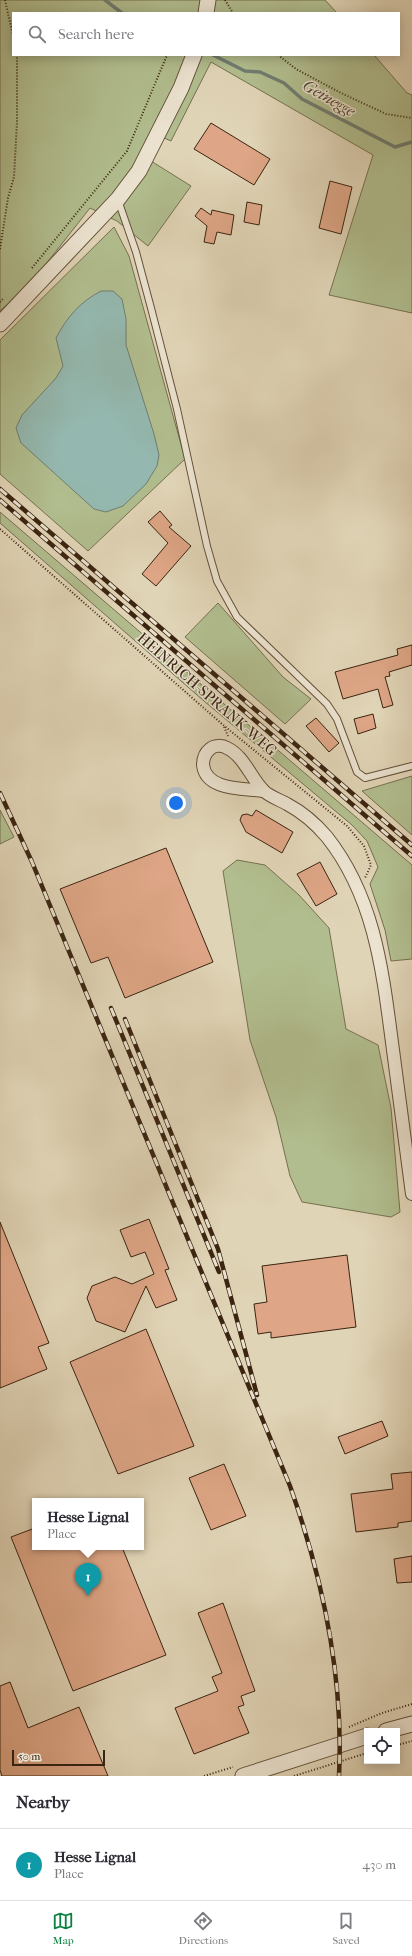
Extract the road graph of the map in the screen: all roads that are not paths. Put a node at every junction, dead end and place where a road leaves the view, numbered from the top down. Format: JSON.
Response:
{"nodes":[{"id":1,"x":208,"y":0,"type":"edge"},
{"id":2,"x":206,"y":12,"type":"edge"},
{"id":3,"x":194,"y":56,"type":"edge"},
{"id":4,"x":118,"y":199,"type":"junction"},
{"id":5,"x":0,"y":324,"type":"edge"},
{"id":6,"x":412,"y":766,"type":"edge"},
{"id":7,"x":263,"y":791,"type":"junction"},
{"id":8,"x":412,"y":1194,"type":"edge"},
{"id":9,"x":412,"y":1724,"type":"edge"},
{"id":10,"x":397,"y":1728,"type":"edge"},
{"id":11,"x":364,"y":1737,"type":"edge"},
{"id":12,"x":243,"y":1776,"type":"edge"}],
"edges":[{"from":1,"to":2,"type":"street"},
{"from":3,"to":4,"type":"street"},
{"from":4,"to":5,"type":"street"},
{"from":4,"to":6,"type":"lane"},
{"from":7,"to":7,"type":"street"},
{"from":7,"to":8,"type":"street"},
{"from":9,"to":10,"type":"street"},
{"from":11,"to":12,"type":"street"}]}
